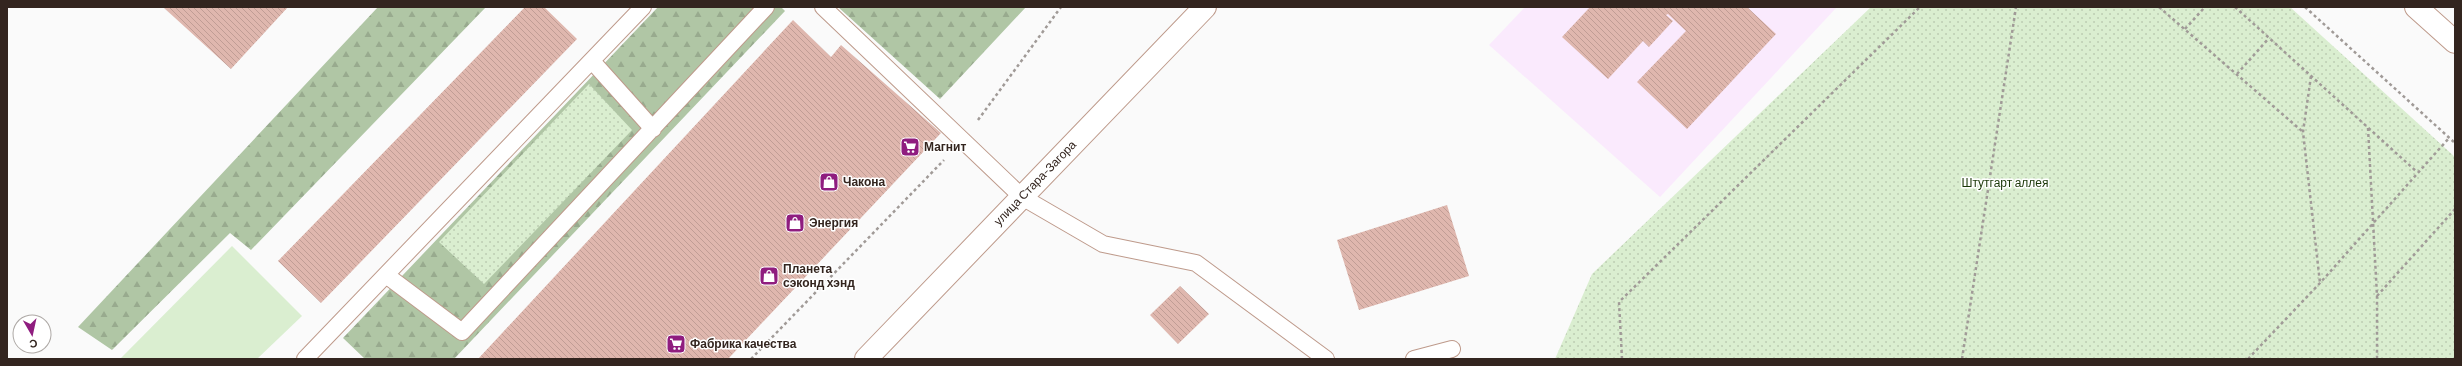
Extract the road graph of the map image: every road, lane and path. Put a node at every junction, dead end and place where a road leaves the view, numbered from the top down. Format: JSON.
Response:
{"nodes":[{"id":1,"x":643,"y":7,"type":"edge"},
{"id":2,"x":766,"y":7,"type":"edge"},
{"id":3,"x":823,"y":7,"type":"edge"},
{"id":4,"x":1060,"y":7,"type":"edge"},
{"id":5,"x":1205,"y":7,"type":"edge"},
{"id":6,"x":1920,"y":7,"type":"edge"},
{"id":7,"x":2016,"y":7,"type":"edge"},
{"id":8,"x":2159,"y":7,"type":"edge"},
{"id":9,"x":2205,"y":7,"type":"edge"},
{"id":10,"x":2236,"y":7,"type":"edge"},
{"id":11,"x":2305,"y":7,"type":"edge"},
{"id":12,"x":2416,"y":7,"type":"edge"},
{"id":13,"x":2185,"y":29,"type":"junction"},
{"id":14,"x":2269,"y":38,"type":"junction"},
{"id":15,"x":2455,"y":42,"type":"edge"},
{"id":16,"x":592,"y":60,"type":"junction"},
{"id":17,"x":2237,"y":74,"type":"junction"},
{"id":18,"x":2311,"y":75,"type":"junction"},
{"id":19,"x":2368,"y":127,"type":"junction"},
{"id":20,"x":653,"y":129,"type":"junction"},
{"id":21,"x":2303,"y":132,"type":"junction"},
{"id":22,"x":2449,"y":138,"type":"junction"},
{"id":23,"x":963,"y":140,"type":"junction"},
{"id":24,"x":2455,"y":143,"type":"edge"},
{"id":25,"x":2418,"y":172,"type":"junction"},
{"id":26,"x":1022,"y":197,"type":"junction"},
{"id":27,"x":2455,"y":209,"type":"edge"},
{"id":28,"x":2373,"y":223,"type":"junction"},
{"id":29,"x":386,"y":275,"type":"junction"},
{"id":30,"x":2320,"y":283,"type":"junction"},
{"id":31,"x":2377,"y":296,"type":"junction"},
{"id":32,"x":1452,"y":349,"type":"dead end"},
{"id":33,"x":873,"y":356,"type":"edge"},
{"id":34,"x":305,"y":359,"type":"edge"},
{"id":35,"x":752,"y":359,"type":"edge"},
{"id":36,"x":1326,"y":359,"type":"edge"},
{"id":37,"x":1414,"y":359,"type":"edge"},
{"id":38,"x":1622,"y":359,"type":"edge"},
{"id":39,"x":1962,"y":359,"type":"edge"},
{"id":40,"x":2248,"y":359,"type":"edge"},
{"id":41,"x":2377,"y":359,"type":"edge"}],
"edges":[{"from":1,"to":16,"type":"lane"},
{"from":2,"to":20,"type":"lane"},
{"from":3,"to":23,"type":"lane"},
{"from":4,"to":23,"type":"path"},
{"from":5,"to":26,"type":"main road","name":"улица Стара-Загора"},
{"from":6,"to":38,"type":"path"},
{"from":7,"to":39,"type":"path"},
{"from":8,"to":13,"type":"path"},
{"from":9,"to":13,"type":"path"},
{"from":10,"to":14,"type":"path"},
{"from":11,"to":22,"type":"path"},
{"from":12,"to":15,"type":"main road"},
{"from":13,"to":17,"type":"path"},
{"from":14,"to":17,"type":"path"},
{"from":14,"to":18,"type":"path"},
{"from":16,"to":20,"type":"lane"},
{"from":16,"to":29,"type":"lane"},
{"from":17,"to":21,"type":"path"},
{"from":18,"to":19,"type":"path"},
{"from":18,"to":21,"type":"path"},
{"from":19,"to":25,"type":"path"},
{"from":19,"to":28,"type":"path"},
{"from":20,"to":29,"type":"lane"},
{"from":21,"to":30,"type":"path"},
{"from":22,"to":24,"type":"path"},
{"from":22,"to":25,"type":"path"},
{"from":23,"to":26,"type":"lane"},
{"from":23,"to":35,"type":"path"},
{"from":25,"to":28,"type":"path"},
{"from":26,"to":33,"type":"main road","name":"улица Стара-Загора"},
{"from":26,"to":36,"type":"lane"},
{"from":27,"to":31,"type":"path"},
{"from":28,"to":30,"type":"path"},
{"from":28,"to":31,"type":"path"},
{"from":29,"to":34,"type":"lane"},
{"from":30,"to":40,"type":"path"},
{"from":31,"to":41,"type":"path"},
{"from":32,"to":37,"type":"lane"}]}
